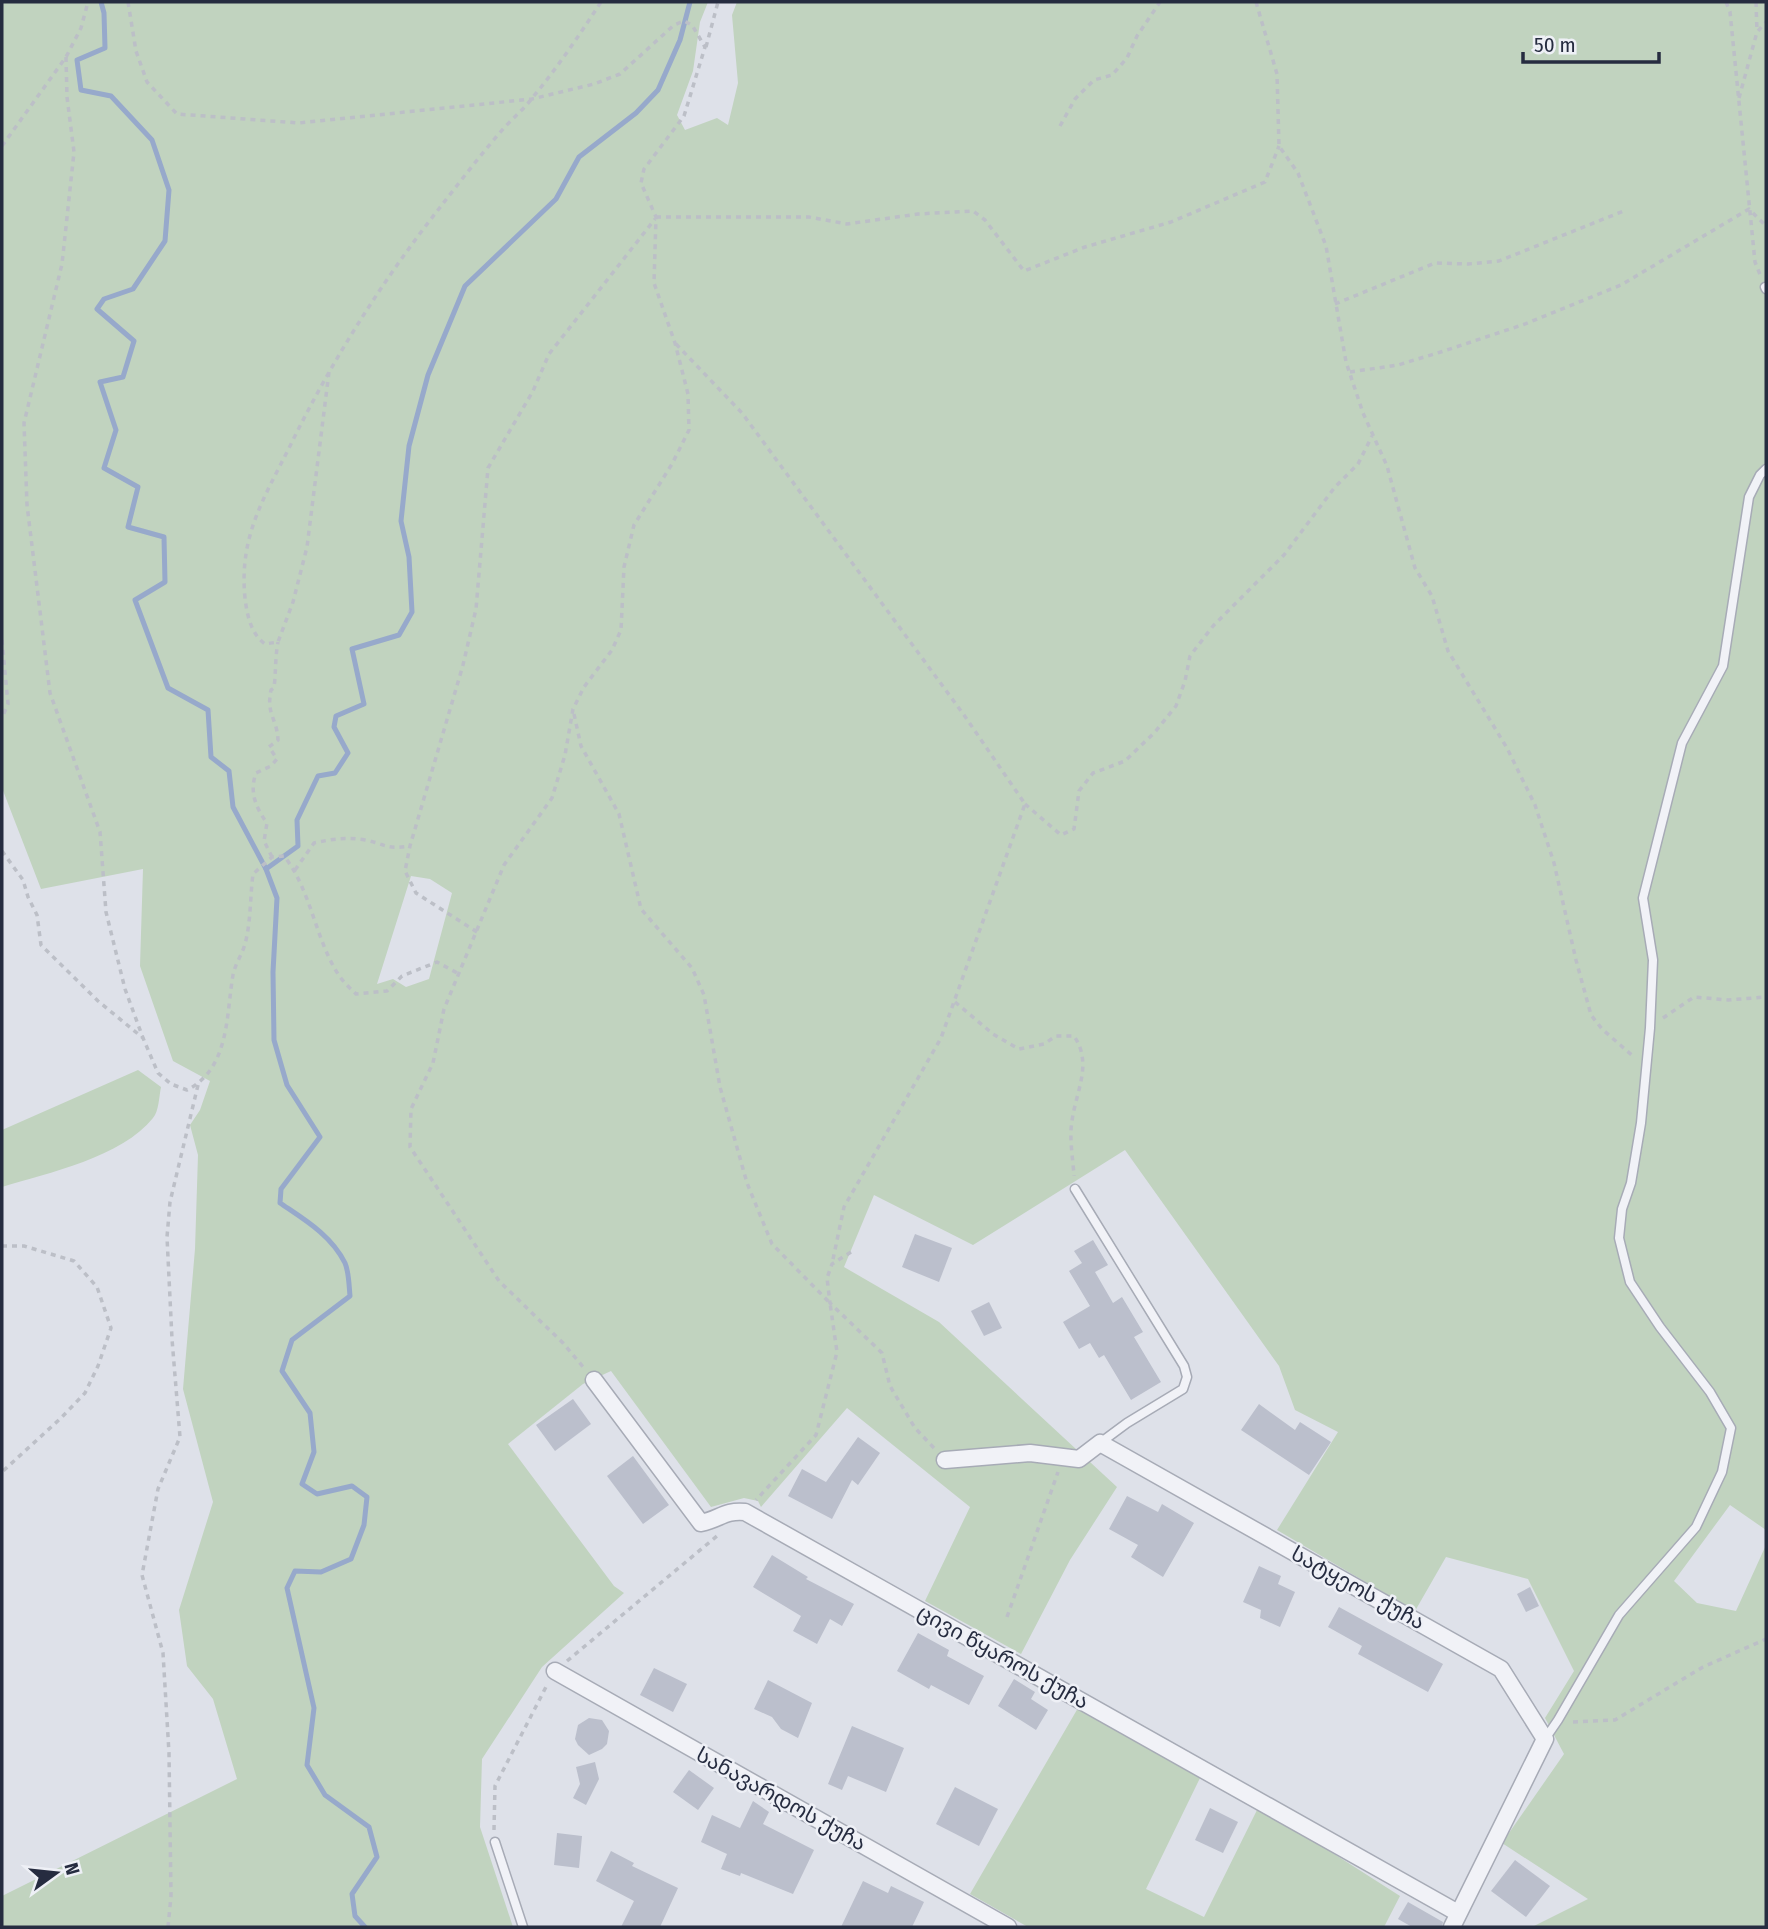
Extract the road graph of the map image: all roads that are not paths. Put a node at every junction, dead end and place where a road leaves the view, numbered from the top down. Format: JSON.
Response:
{"nodes":[{"id":1,"x":1766,"y":469,"type":"edge"},
{"id":2,"x":1074,"y":1189,"type":"road end"},
{"id":3,"x":594,"y":1380,"type":"road end"},
{"id":4,"x":1100,"y":1443,"type":"junction"},
{"id":5,"x":945,"y":1460,"type":"road end"},
{"id":6,"x":555,"y":1671,"type":"road end"},
{"id":7,"x":1545,"y":1739,"type":"junction"},
{"id":8,"x":495,"y":1842,"type":"road end"},
{"id":9,"x":1455,"y":1920,"type":"edge"},
{"id":10,"x":523,"y":1927,"type":"edge"},
{"id":11,"x":1008,"y":1927,"type":"edge"}],
"edges":[{"from":1,"to":7,"type":"lane"},
{"from":2,"to":4,"type":"lane"},
{"from":3,"to":9,"type":"street","name":"ცივი წყაროს ქუჩა"},
{"from":4,"to":5,"type":"street"},
{"from":4,"to":7,"type":"street","name":"სატყეოს ქუჩა"},
{"from":6,"to":11,"type":"street","name":"სანავარდოს ქუჩა"},
{"from":7,"to":9,"type":"street"},
{"from":8,"to":10,"type":"lane"}]}
